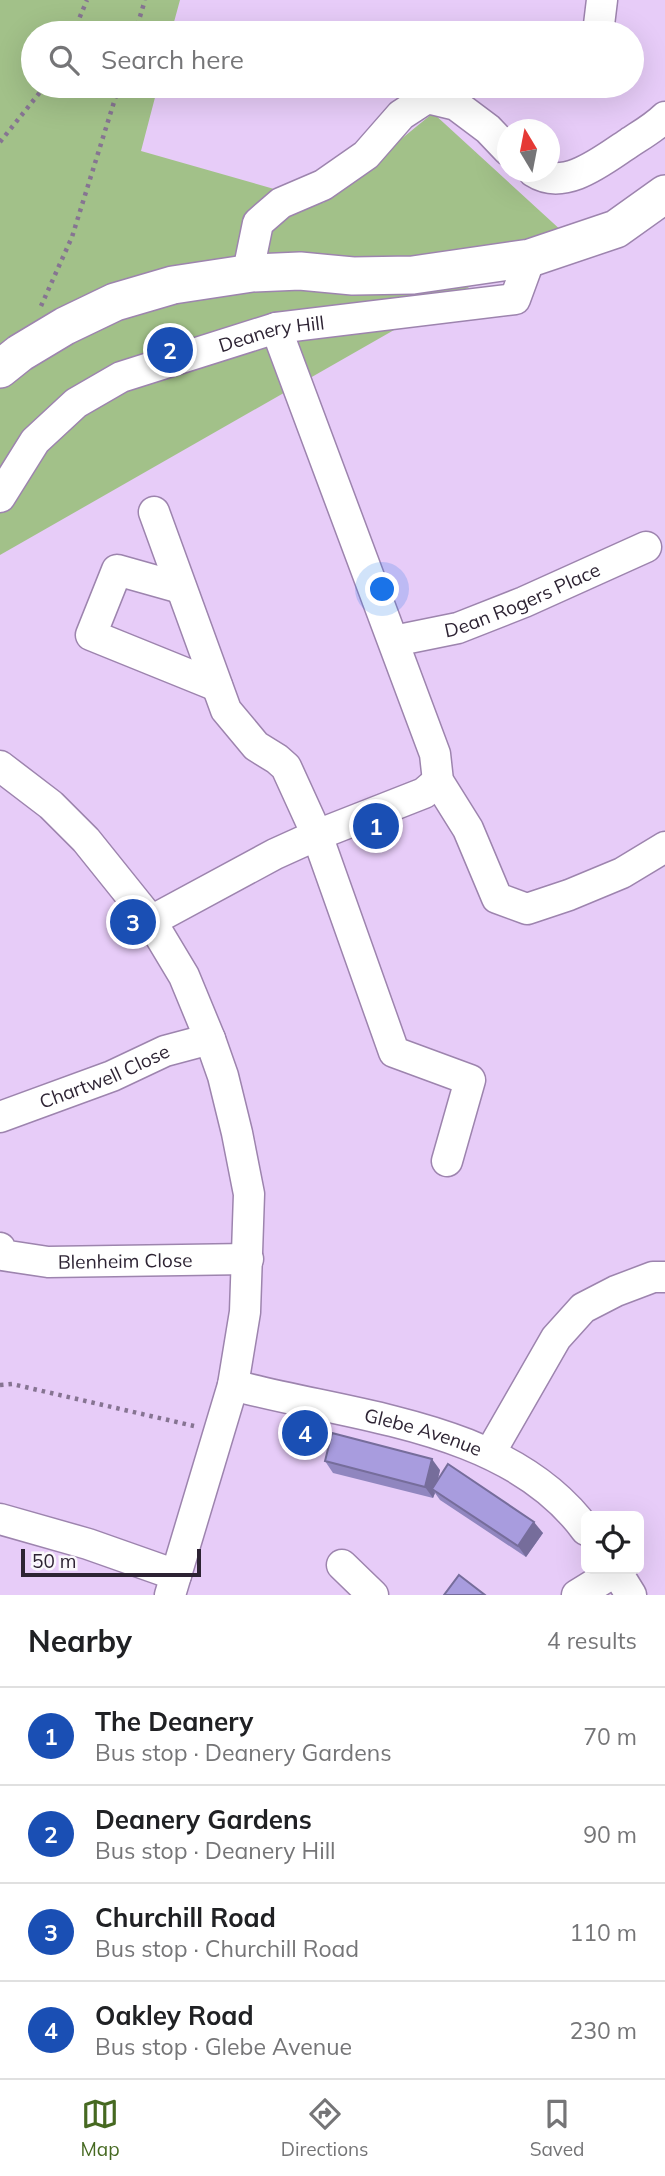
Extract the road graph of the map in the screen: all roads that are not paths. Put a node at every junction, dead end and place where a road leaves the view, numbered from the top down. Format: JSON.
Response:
{"nodes":[{"id":1,"x":602,"y":0,"type":"edge"},
{"id":2,"x":599,"y":21,"type":"edge"},
{"id":3,"x":665,"y":117,"type":"edge"},
{"id":4,"x":497,"y":138,"type":"edge"},
{"id":5,"x":560,"y":178,"type":"edge"},
{"id":6,"x":665,"y":194,"type":"edge"},
{"id":7,"x":530,"y":258,"type":"junction"},
{"id":8,"x":253,"y":273,"type":"junction"},
{"id":9,"x":276,"y":328,"type":"junction"},
{"id":10,"x":0,"y":369,"type":"edge"},
{"id":11,"x":0,"y":497,"type":"edge"},
{"id":12,"x":155,"y":512,"type":"dead end"},
{"id":13,"x":646,"y":547,"type":"dead end"},
{"id":14,"x":181,"y":588,"type":"junction"},
{"id":15,"x":394,"y":641,"type":"junction"},
{"id":16,"x":217,"y":686,"type":"junction"},
{"id":17,"x":0,"y":766,"type":"edge"},
{"id":18,"x":438,"y":781,"type":"junction"},
{"id":19,"x":317,"y":835,"type":"junction"},
{"id":20,"x":665,"y":847,"type":"edge"},
{"id":21,"x":151,"y":920,"type":"junction"},
{"id":22,"x":210,"y":1039,"type":"junction"},
{"id":23,"x":3,"y":1122,"type":"edge"},
{"id":24,"x":447,"y":1161,"type":"dead end"},
{"id":25,"x":1,"y":1254,"type":"edge"},
{"id":26,"x":247,"y":1259,"type":"junction"},
{"id":27,"x":665,"y":1277,"type":"edge"},
{"id":28,"x":233,"y":1385,"type":"junction"},
{"id":29,"x":490,"y":1453,"type":"junction"},
{"id":30,"x":0,"y":1519,"type":"edge"},
{"id":31,"x":581,"y":1525,"type":"edge"},
{"id":32,"x":342,"y":1565,"type":"dead end"},
{"id":33,"x":621,"y":1578,"type":"edge"},
{"id":34,"x":173,"y":1585,"type":"edge"},
{"id":35,"x":373,"y":1595,"type":"edge"},
{"id":36,"x":577,"y":1595,"type":"edge"}],
"edges":[{"from":1,"to":2,"type":"street"},
{"from":3,"to":5,"type":"street"},
{"from":4,"to":8,"type":"street"},
{"from":6,"to":7,"type":"main road"},
{"from":7,"to":8,"type":"main road"},
{"from":7,"to":9,"type":"street","name":"Deanery Hill"},
{"from":8,"to":10,"type":"main road"},
{"from":9,"to":11,"type":"street","name":"Deanery Hill"},
{"from":9,"to":15,"type":"street"},
{"from":12,"to":14,"type":"street"},
{"from":13,"to":15,"type":"street","name":"Dean Rogers Place"},
{"from":14,"to":16,"type":"street"},
{"from":14,"to":16,"type":"street"},
{"from":15,"to":18,"type":"street"},
{"from":16,"to":19,"type":"street"},
{"from":17,"to":21,"type":"street"},
{"from":18,"to":19,"type":"street"},
{"from":18,"to":20,"type":"street"},
{"from":19,"to":21,"type":"street"},
{"from":19,"to":24,"type":"street"},
{"from":21,"to":22,"type":"street"},
{"from":22,"to":23,"type":"street","name":"Chartwell Close"},
{"from":22,"to":26,"type":"street"},
{"from":25,"to":26,"type":"street","name":"Blenheim Close"},
{"from":26,"to":28,"type":"street"},
{"from":27,"to":29,"type":"street"},
{"from":28,"to":29,"type":"street","name":"Glebe Avenue"},
{"from":28,"to":34,"type":"street"},
{"from":29,"to":31,"type":"street","name":"Glebe Avenue"},
{"from":30,"to":34,"type":"street"},
{"from":32,"to":35,"type":"street"},
{"from":33,"to":36,"type":"street"}]}
